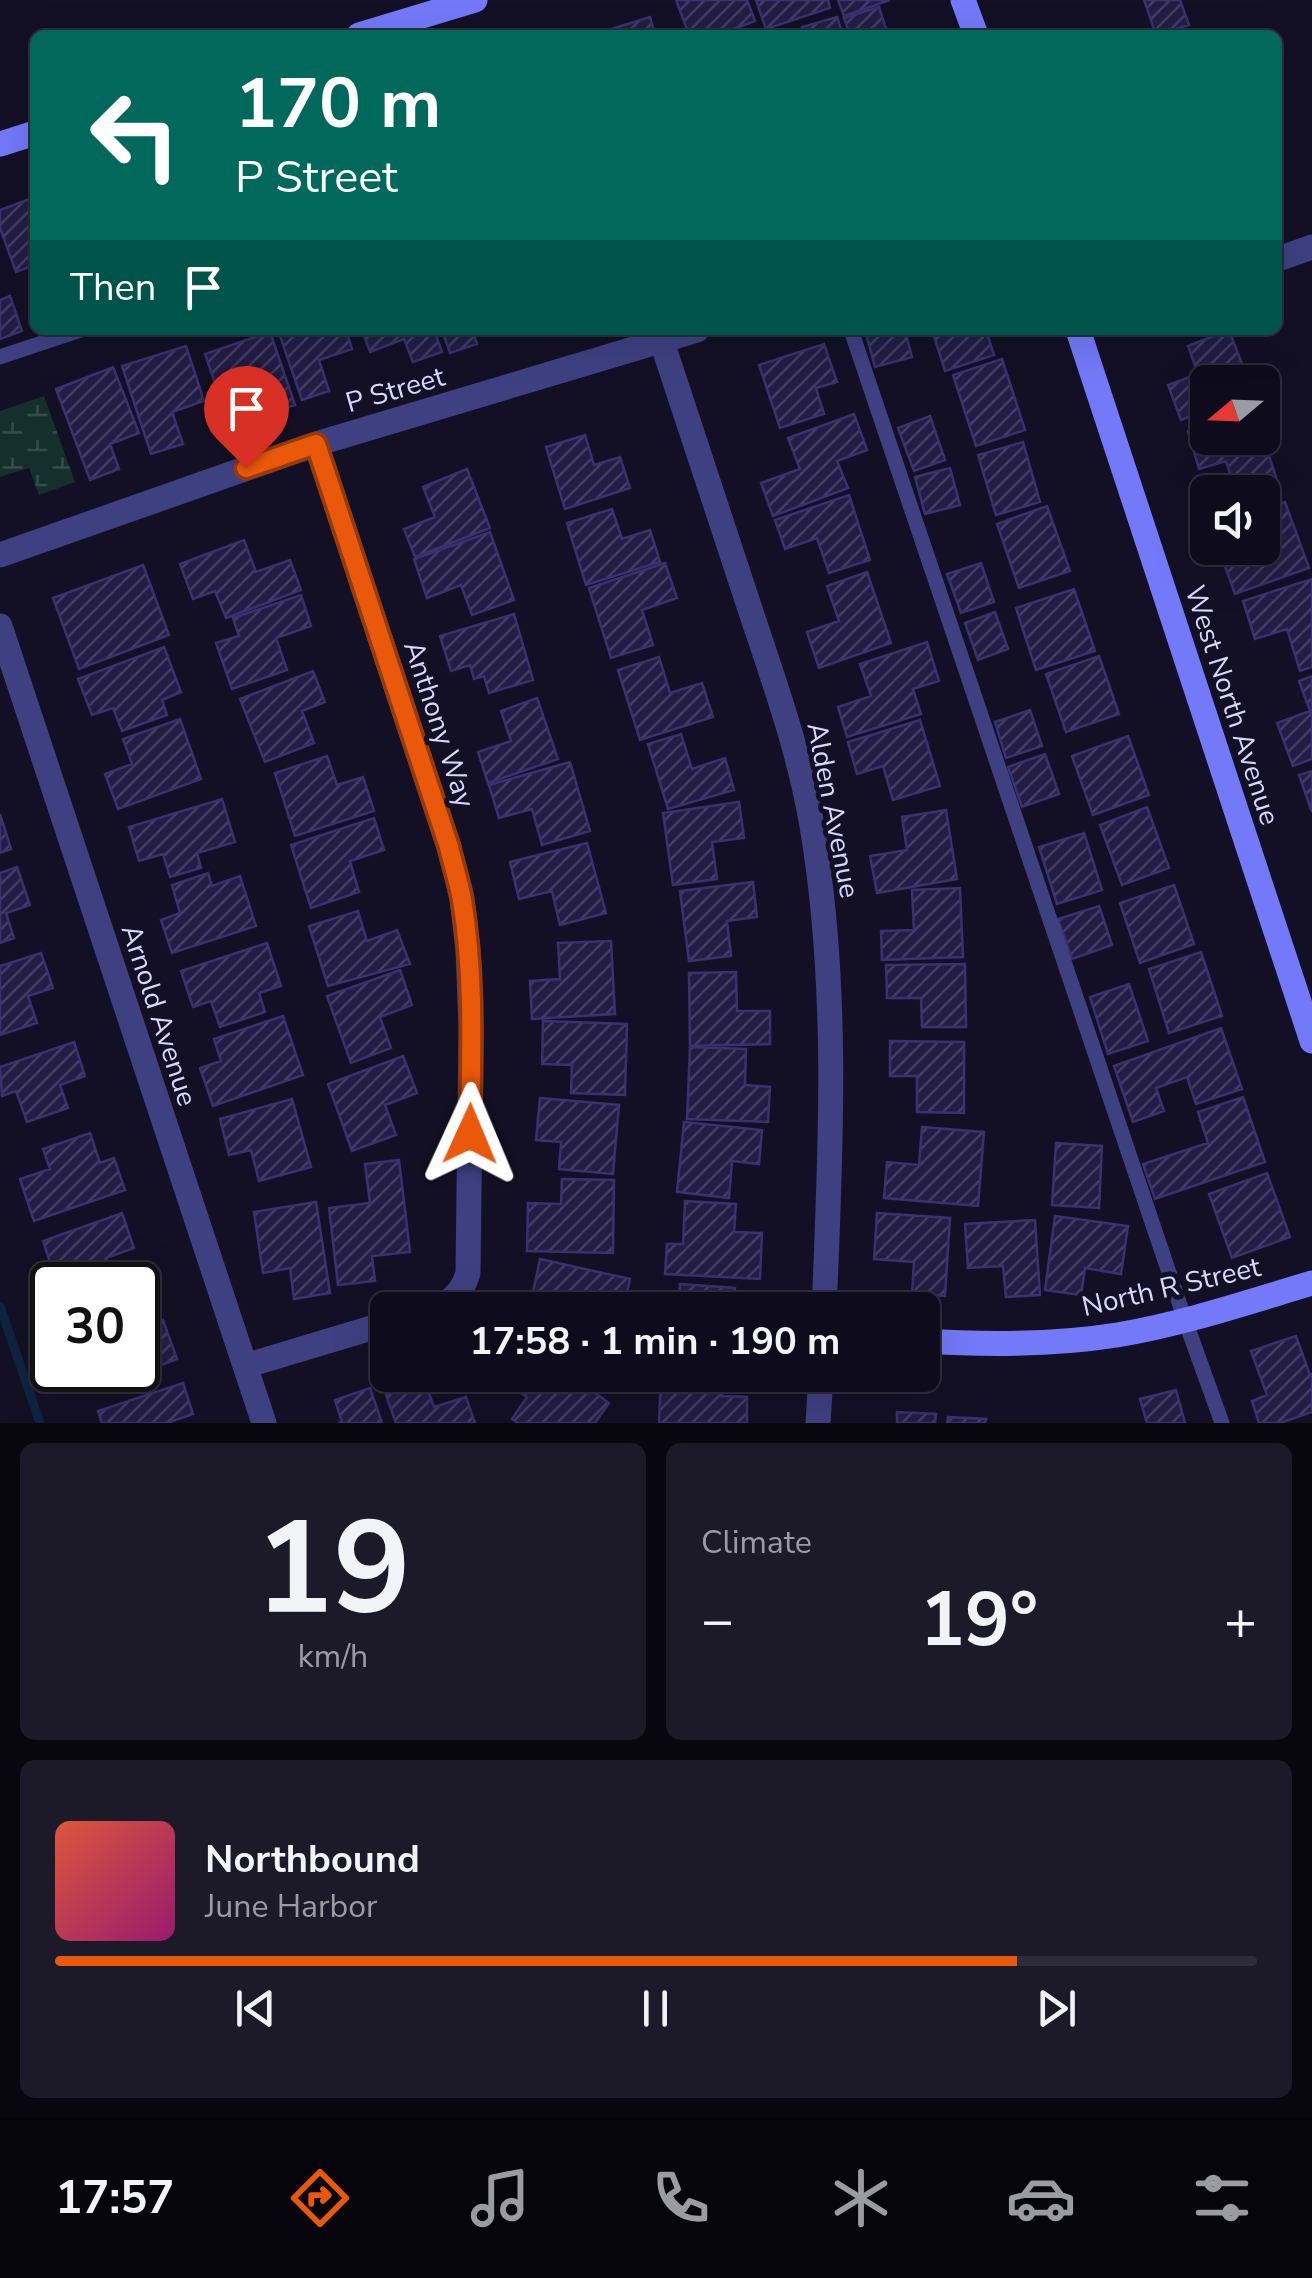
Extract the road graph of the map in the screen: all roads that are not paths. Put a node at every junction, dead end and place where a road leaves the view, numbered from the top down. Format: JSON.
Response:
{"nodes":[{"id":1,"x":475,"y":0,"type":"edge"},
{"id":2,"x":964,"y":0,"type":"edge"},
{"id":3,"x":376,"y":30,"type":"edge"},
{"id":4,"x":970,"y":30,"type":"edge"},
{"id":5,"x":30,"y":135,"type":"edge"},
{"id":6,"x":0,"y":144,"type":"edge"},
{"id":7,"x":1312,"y":247,"type":"edge"},
{"id":8,"x":1282,"y":258,"type":"edge"},
{"id":9,"x":65,"y":335,"type":"edge"},
{"id":10,"x":682,"y":335,"type":"edge"},
{"id":11,"x":853,"y":335,"type":"edge"},
{"id":12,"x":1080,"y":335,"type":"edge"},
{"id":13,"x":662,"y":342,"type":"junction"},
{"id":14,"x":0,"y":357,"type":"edge"},
{"id":15,"x":316,"y":444,"type":"junction"},
{"id":16,"x":0,"y":555,"type":"edge"},
{"id":17,"x":0,"y":626,"type":"edge"},
{"id":18,"x":1312,"y":1041,"type":"edge"},
{"id":19,"x":1312,"y":1283,"type":"edge"},
{"id":20,"x":458,"y":1292,"type":"edge"},
{"id":21,"x":825,"y":1292,"type":"edge"},
{"id":22,"x":1185,"y":1320,"type":"junction"},
{"id":23,"x":370,"y":1328,"type":"edge"},
{"id":24,"x":940,"y":1341,"type":"edge"},
{"id":25,"x":245,"y":1366,"type":"junction"},
{"id":26,"x":820,"y":1392,"type":"edge"},
{"id":27,"x":264,"y":1423,"type":"edge"},
{"id":28,"x":818,"y":1423,"type":"edge"},
{"id":29,"x":1222,"y":1423,"type":"edge"}],
"edges":[{"from":1,"to":3,"type":"street"},
{"from":2,"to":4,"type":"street"},
{"from":5,"to":6,"type":"street"},
{"from":7,"to":8,"type":"street"},
{"from":9,"to":14,"type":"lane"},
{"from":10,"to":13,"type":"street","name":"P Street"},
{"from":11,"to":22,"type":"lane"},
{"from":12,"to":18,"type":"street","name":"West North Avenue"},
{"from":13,"to":15,"type":"street","name":"P Street"},
{"from":13,"to":21,"type":"street","name":"Alden Avenue"},
{"from":15,"to":16,"type":"street","name":"P Street"},
{"from":15,"to":20,"type":"street","name":"Anthony Way"},
{"from":17,"to":25,"type":"street","name":"Arnold Avenue"},
{"from":19,"to":22,"type":"street","name":"North R Street"},
{"from":22,"to":24,"type":"street","name":"North R Street"},
{"from":22,"to":29,"type":"lane"},
{"from":23,"to":25,"type":"street"},
{"from":25,"to":27,"type":"street","name":"Arnold Avenue"},
{"from":26,"to":28,"type":"street"}]}
